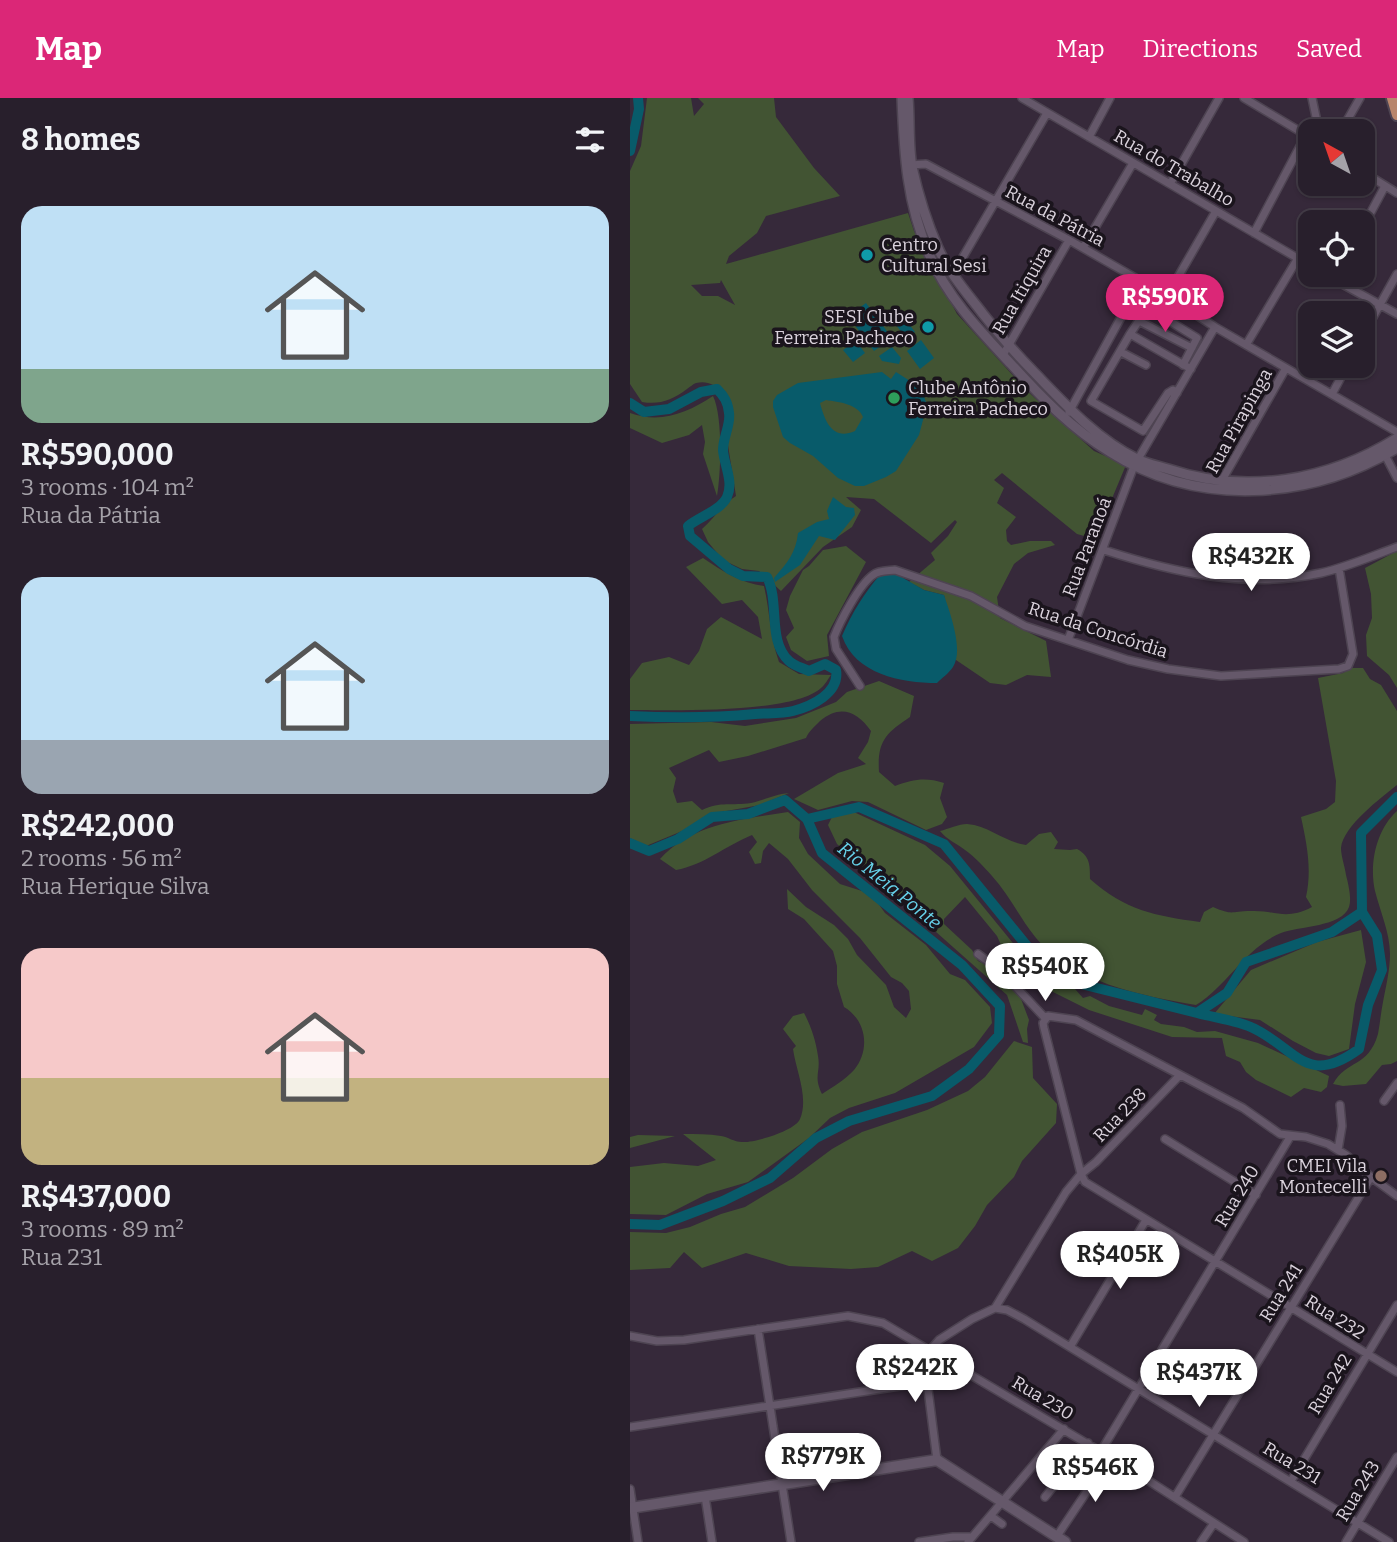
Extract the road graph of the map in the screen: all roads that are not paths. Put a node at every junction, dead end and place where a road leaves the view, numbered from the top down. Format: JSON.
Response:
{"nodes":[{"id":1,"x":902,"y":98,"type":"edge"},
{"id":2,"x":908,"y":98,"type":"edge"},
{"id":3,"x":1022,"y":98,"type":"edge"},
{"id":4,"x":1110,"y":98,"type":"edge"},
{"id":5,"x":1219,"y":98,"type":"edge"},
{"id":6,"x":1244,"y":98,"type":"edge"},
{"id":7,"x":1312,"y":98,"type":"edge"},
{"id":8,"x":1360,"y":98,"type":"edge"},
{"id":9,"x":1392,"y":98,"type":"edge"},
{"id":10,"x":1047,"y":113,"type":"junction"},
{"id":11,"x":1397,"y":115,"type":"edge"},
{"id":12,"x":1316,"y":119,"type":"edge"},
{"id":13,"x":1347,"y":119,"type":"edge"},
{"id":14,"x":1298,"y":131,"type":"edge"},
{"id":15,"x":1089,"y":137,"type":"junction"},
{"id":16,"x":1298,"y":155,"type":"edge"},
{"id":17,"x":1133,"y":163,"type":"junction"},
{"id":18,"x":909,"y":165,"type":"junction"},
{"id":19,"x":1376,"y":180,"type":"edge"},
{"id":20,"x":1170,"y":184,"type":"junction"},
{"id":21,"x":1385,"y":186,"type":"junction"},
{"id":22,"x":1397,"y":193,"type":"edge"},
{"id":23,"x":995,"y":201,"type":"junction"},
{"id":24,"x":1372,"y":210,"type":"edge"},
{"id":25,"x":1216,"y":211,"type":"junction"},
{"id":26,"x":1254,"y":233,"type":"junction"},
{"id":27,"x":1069,"y":240,"type":"junction"},
{"id":28,"x":1083,"y":248,"type":"junction"},
{"id":29,"x":1298,"y":258,"type":"joint"},
{"id":30,"x":953,"y":274,"type":"junction"},
{"id":31,"x":1397,"y":274,"type":"edge"},
{"id":32,"x":1141,"y":281,"type":"junction"},
{"id":33,"x":1353,"y":287,"type":"edge"},
{"id":34,"x":1167,"y":296,"type":"junction"},
{"id":35,"x":1380,"y":304,"type":"junction"},
{"id":36,"x":1375,"y":313,"type":"edge"},
{"id":37,"x":1397,"y":314,"type":"edge"},
{"id":38,"x":1139,"y":321,"type":"junction"},
{"id":39,"x":1215,"y":327,"type":"junction"},
{"id":40,"x":1129,"y":334,"type":"junction"},
{"id":41,"x":1246,"y":345,"type":"junction"},
{"id":42,"x":1008,"y":346,"type":"junction"},
{"id":43,"x":1192,"y":348,"type":"junction"},
{"id":44,"x":1121,"y":352,"type":"junction"},
{"id":45,"x":1003,"y":355,"type":"junction"},
{"id":46,"x":1024,"y":362,"type":"junction"},
{"id":47,"x":1146,"y":365,"type":"dead end"},
{"id":48,"x":1187,"y":367,"type":"junction"},
{"id":49,"x":1286,"y":368,"type":"junction"},
{"id":50,"x":1016,"y":370,"type":"junction"},
{"id":51,"x":1341,"y":378,"type":"edge"},
{"id":52,"x":1177,"y":393,"type":"junction"},
{"id":53,"x":1332,"y":394,"type":"junction"},
{"id":54,"x":1071,"y":410,"type":"junction"},
{"id":55,"x":1165,"y":413,"type":"junction"},
{"id":56,"x":1155,"y":414,"type":"junction"},
{"id":57,"x":1064,"y":418,"type":"junction"},
{"id":58,"x":1397,"y":432,"type":"edge"},
{"id":59,"x":1397,"y":438,"type":"edge"},
{"id":60,"x":1397,"y":448,"type":"edge"},
{"id":61,"x":1385,"y":455,"type":"junction"},
{"id":62,"x":1136,"y":463,"type":"junction"},
{"id":63,"x":1397,"y":478,"type":"edge"},
{"id":64,"x":1220,"y":486,"type":"junction"},
{"id":65,"x":1397,"y":547,"type":"edge"},
{"id":66,"x":1104,"y":550,"type":"junction"},
{"id":67,"x":1339,"y":568,"type":"junction"},
{"id":68,"x":1068,"y":640,"type":"junction"},
{"id":69,"x":860,"y":686,"type":"dead end"},
{"id":70,"x":978,"y":954,"type":"dead end"},
{"id":71,"x":1045,"y":1018,"type":"junction"},
{"id":72,"x":1180,"y":1075,"type":"junction"},
{"id":73,"x":1397,"y":1083,"type":"edge"},
{"id":74,"x":1384,"y":1101,"type":"dead end"},
{"id":75,"x":1340,"y":1105,"type":"dead end"},
{"id":76,"x":1290,"y":1137,"type":"junction"},
{"id":77,"x":1165,"y":1139,"type":"dead end"},
{"id":78,"x":1338,"y":1150,"type":"junction"},
{"id":79,"x":1081,"y":1174,"type":"junction"},
{"id":80,"x":1371,"y":1177,"type":"junction"},
{"id":81,"x":1256,"y":1195,"type":"junction"},
{"id":82,"x":1397,"y":1196,"type":"edge"},
{"id":83,"x":1146,"y":1220,"type":"junction"},
{"id":84,"x":1216,"y":1262,"type":"junction"},
{"id":85,"x":1397,"y":1305,"type":"edge"},
{"id":86,"x":1290,"y":1307,"type":"junction"},
{"id":87,"x":995,"y":1308,"type":"junction"},
{"id":88,"x":758,"y":1329,"type":"junction"},
{"id":89,"x":630,"y":1336,"type":"edge"},
{"id":90,"x":1070,"y":1347,"type":"junction"},
{"id":91,"x":931,"y":1349,"type":"junction"},
{"id":92,"x":1366,"y":1355,"type":"junction"},
{"id":93,"x":942,"y":1356,"type":"junction"},
{"id":94,"x":925,"y":1366,"type":"junction"},
{"id":95,"x":1397,"y":1372,"type":"edge"},
{"id":96,"x":926,"y":1382,"type":"junction"},
{"id":97,"x":1139,"y":1389,"type":"junction"},
{"id":98,"x":770,"y":1407,"type":"junction"},
{"id":99,"x":630,"y":1427,"type":"edge"},
{"id":100,"x":1064,"y":1429,"type":"junction"},
{"id":101,"x":1214,"y":1434,"type":"junction"},
{"id":102,"x":1088,"y":1443,"type":"junction"},
{"id":103,"x":1101,"y":1451,"type":"junction"},
{"id":104,"x":1110,"y":1457,"type":"junction"},
{"id":105,"x":1397,"y":1457,"type":"edge"},
{"id":106,"x":937,"y":1460,"type":"junction"},
{"id":107,"x":1291,"y":1481,"type":"junction"},
{"id":108,"x":782,"y":1484,"type":"junction"},
{"id":109,"x":630,"y":1489,"type":"edge"},
{"id":110,"x":705,"y":1496,"type":"junction"},
{"id":111,"x":1045,"y":1497,"type":"dead end"},
{"id":112,"x":1175,"y":1497,"type":"junction"},
{"id":113,"x":1003,"y":1501,"type":"junction"},
{"id":114,"x":631,"y":1508,"type":"edge"},
{"id":115,"x":991,"y":1516,"type":"junction"},
{"id":116,"x":1359,"y":1522,"type":"junction"},
{"id":117,"x":1214,"y":1523,"type":"junction"},
{"id":118,"x":1002,"y":1524,"type":"dead end"},
{"id":119,"x":970,"y":1539,"type":"edge"},
{"id":120,"x":1061,"y":1539,"type":"edge"},
{"id":121,"x":638,"y":1542,"type":"edge"},
{"id":122,"x":712,"y":1542,"type":"edge"},
{"id":123,"x":791,"y":1542,"type":"edge"},
{"id":124,"x":919,"y":1542,"type":"edge"},
{"id":125,"x":1201,"y":1542,"type":"edge"},
{"id":126,"x":1244,"y":1542,"type":"edge"},
{"id":127,"x":1346,"y":1542,"type":"edge"},
{"id":128,"x":1389,"y":1542,"type":"edge"}],
"edges":[{"from":1,"to":18,"type":"street"},
{"from":2,"to":18,"type":"street"},
{"from":3,"to":10,"type":"street","name":"Rua do Trabalho"},
{"from":4,"to":15,"type":"street"},
{"from":5,"to":20,"type":"street"},
{"from":6,"to":14,"type":"street"},
{"from":7,"to":12,"type":"street"},
{"from":8,"to":13,"type":"street"},
{"from":9,"to":11,"type":"main road"},
{"from":10,"to":15,"type":"street","name":"Rua do Trabalho"},
{"from":10,"to":23,"type":"street"},
{"from":15,"to":17,"type":"street","name":"Rua do Trabalho"},
{"from":16,"to":26,"type":"street"},
{"from":17,"to":20,"type":"street","name":"Rua do Trabalho"},
{"from":17,"to":28,"type":"street"},
{"from":18,"to":23,"type":"street","name":"Rua da Pátria"},
{"from":18,"to":30,"type":"street"},
{"from":18,"to":45,"type":"street"},
{"from":19,"to":21,"type":"street"},
{"from":20,"to":25,"type":"street","name":"Rua do Trabalho"},
{"from":21,"to":22,"type":"street"},
{"from":21,"to":24,"type":"street"},
{"from":23,"to":27,"type":"street","name":"Rua da Pátria"},
{"from":23,"to":30,"type":"street"},
{"from":25,"to":26,"type":"street","name":"Rua do Trabalho"},
{"from":25,"to":34,"type":"street"},
{"from":26,"to":29,"type":"street","name":"Rua do Trabalho"},
{"from":27,"to":28,"type":"street","name":"Rua da Pátria"},
{"from":27,"to":42,"type":"street","name":"Rua Itiquira"},
{"from":28,"to":32,"type":"street","name":"Rua da Pátria"},
{"from":29,"to":41,"type":"street"},
{"from":30,"to":42,"type":"street"},
{"from":31,"to":35,"type":"street"},
{"from":32,"to":34,"type":"street","name":"Rua da Pátria"},
{"from":32,"to":54,"type":"street"},
{"from":33,"to":35,"type":"street"},
{"from":34,"to":39,"type":"street","name":"Rua da Pátria"},
{"from":35,"to":36,"type":"street"},
{"from":35,"to":37,"type":"street"},
{"from":38,"to":40,"type":"street"},
{"from":38,"to":43,"type":"street"},
{"from":38,"to":43,"type":"street"},
{"from":39,"to":41,"type":"street","name":"Rua da Pátria"},
{"from":39,"to":48,"type":"street"},
{"from":40,"to":44,"type":"street"},
{"from":40,"to":48,"type":"street"},
{"from":41,"to":49,"type":"street","name":"Rua da Pátria"},
{"from":42,"to":45,"type":"street","name":"Rua Itiquira"},
{"from":42,"to":46,"type":"street"},
{"from":43,"to":48,"type":"street"},
{"from":44,"to":47,"type":"street"},
{"from":44,"to":56,"type":"street"},
{"from":45,"to":50,"type":"street"},
{"from":46,"to":50,"type":"street"},
{"from":46,"to":54,"type":"street"},
{"from":48,"to":52,"type":"street","name":"Rua Paranoá"},
{"from":49,"to":53,"type":"street","name":"Rua da Pátria"},
{"from":49,"to":64,"type":"street","name":"Rua Pirapinga"},
{"from":50,"to":57,"type":"street"},
{"from":51,"to":53,"type":"street"},
{"from":52,"to":55,"type":"street","name":"Rua Paranoá"},
{"from":52,"to":56,"type":"street"},
{"from":53,"to":58,"type":"street","name":"Rua da Pátria"},
{"from":54,"to":57,"type":"street"},
{"from":54,"to":62,"type":"street"},
{"from":55,"to":56,"type":"street"},
{"from":55,"to":62,"type":"street","name":"Rua Paranoá"},
{"from":57,"to":62,"type":"street"},
{"from":59,"to":64,"type":"street"},
{"from":60,"to":61,"type":"street"},
{"from":61,"to":63,"type":"street"},
{"from":61,"to":64,"type":"street"},
{"from":62,"to":64,"type":"street"},
{"from":62,"to":66,"type":"street","name":"Rua Paranoá"},
{"from":65,"to":67,"type":"street"},
{"from":66,"to":67,"type":"street"},
{"from":66,"to":68,"type":"street","name":"Rua Paranoá"},
{"from":67,"to":68,"type":"street","name":"Rua da Concórdia"},
{"from":68,"to":69,"type":"street","name":"Rua da Concórdia"},
{"from":70,"to":71,"type":"street"},
{"from":71,"to":72,"type":"street"},
{"from":71,"to":79,"type":"street"},
{"from":72,"to":76,"type":"street"},
{"from":72,"to":79,"type":"street","name":"Rua 238"},
{"from":73,"to":74,"type":"street"},
{"from":75,"to":78,"type":"street"},
{"from":76,"to":78,"type":"street"},
{"from":76,"to":81,"type":"street","name":"Rua 240"},
{"from":77,"to":81,"type":"street"},
{"from":78,"to":80,"type":"street"},
{"from":79,"to":83,"type":"street","name":"Rua 232"},
{"from":79,"to":87,"type":"street","name":"Rua 238"},
{"from":80,"to":82,"type":"street"},
{"from":80,"to":86,"type":"street","name":"Rua 241"},
{"from":81,"to":84,"type":"street","name":"Rua 240"},
{"from":83,"to":84,"type":"street","name":"Rua 232"},
{"from":83,"to":90,"type":"street"},
{"from":84,"to":86,"type":"street","name":"Rua 232"},
{"from":84,"to":97,"type":"street","name":"Rua 240"},
{"from":85,"to":92,"type":"street","name":"Rua 242"},
{"from":86,"to":92,"type":"street","name":"Rua 232"},
{"from":86,"to":101,"type":"street","name":"Rua 241"},
{"from":87,"to":90,"type":"street","name":"Rua 231"},
{"from":87,"to":91,"type":"street"},
{"from":88,"to":89,"type":"street","name":"Rua 230"},
{"from":88,"to":91,"type":"street","name":"Rua 230"},
{"from":88,"to":98,"type":"street"},
{"from":90,"to":97,"type":"street","name":"Rua 231"},
{"from":91,"to":93,"type":"street","name":"Rua 230"},
{"from":91,"to":94,"type":"street"},
{"from":92,"to":95,"type":"street","name":"Rua 232"},
{"from":92,"to":107,"type":"street","name":"Rua 242"},
{"from":93,"to":94,"type":"street"},
{"from":93,"to":100,"type":"street","name":"Rua 230"},
{"from":94,"to":96,"type":"street"},
{"from":96,"to":98,"type":"street"},
{"from":96,"to":106,"type":"street"},
{"from":97,"to":101,"type":"street","name":"Rua 231"},
{"from":97,"to":103,"type":"street","name":"Rua 240"},
{"from":98,"to":99,"type":"street"},
{"from":98,"to":108,"type":"street"},
{"from":100,"to":102,"type":"street","name":"Rua 230"},
{"from":100,"to":113,"type":"street"},
{"from":101,"to":107,"type":"street","name":"Rua 231"},
{"from":101,"to":112,"type":"street","name":"Rua 241"},
{"from":102,"to":103,"type":"street","name":"Rua 230"},
{"from":102,"to":111,"type":"street"},
{"from":103,"to":104,"type":"street","name":"Rua 230"},
{"from":104,"to":112,"type":"street","name":"Rua 230"},
{"from":104,"to":120,"type":"street"},
{"from":105,"to":116,"type":"street","name":"Rua 243"},
{"from":106,"to":108,"type":"main road"},
{"from":106,"to":113,"type":"main road"},
{"from":107,"to":116,"type":"street","name":"Rua 231"},
{"from":108,"to":110,"type":"main road"},
{"from":108,"to":123,"type":"street"},
{"from":109,"to":114,"type":"street"},
{"from":110,"to":114,"type":"main road"},
{"from":110,"to":122,"type":"street"},
{"from":112,"to":117,"type":"street","name":"Rua 230"},
{"from":113,"to":115,"type":"street"},
{"from":113,"to":120,"type":"main road"},
{"from":114,"to":121,"type":"street"},
{"from":115,"to":118,"type":"street"},
{"from":115,"to":119,"type":"street"},
{"from":116,"to":127,"type":"street","name":"Rua 243"},
{"from":116,"to":128,"type":"street","name":"Rua 231"},
{"from":117,"to":125,"type":"street"},
{"from":117,"to":126,"type":"street","name":"Rua 230"},
{"from":119,"to":124,"type":"street"}]}
